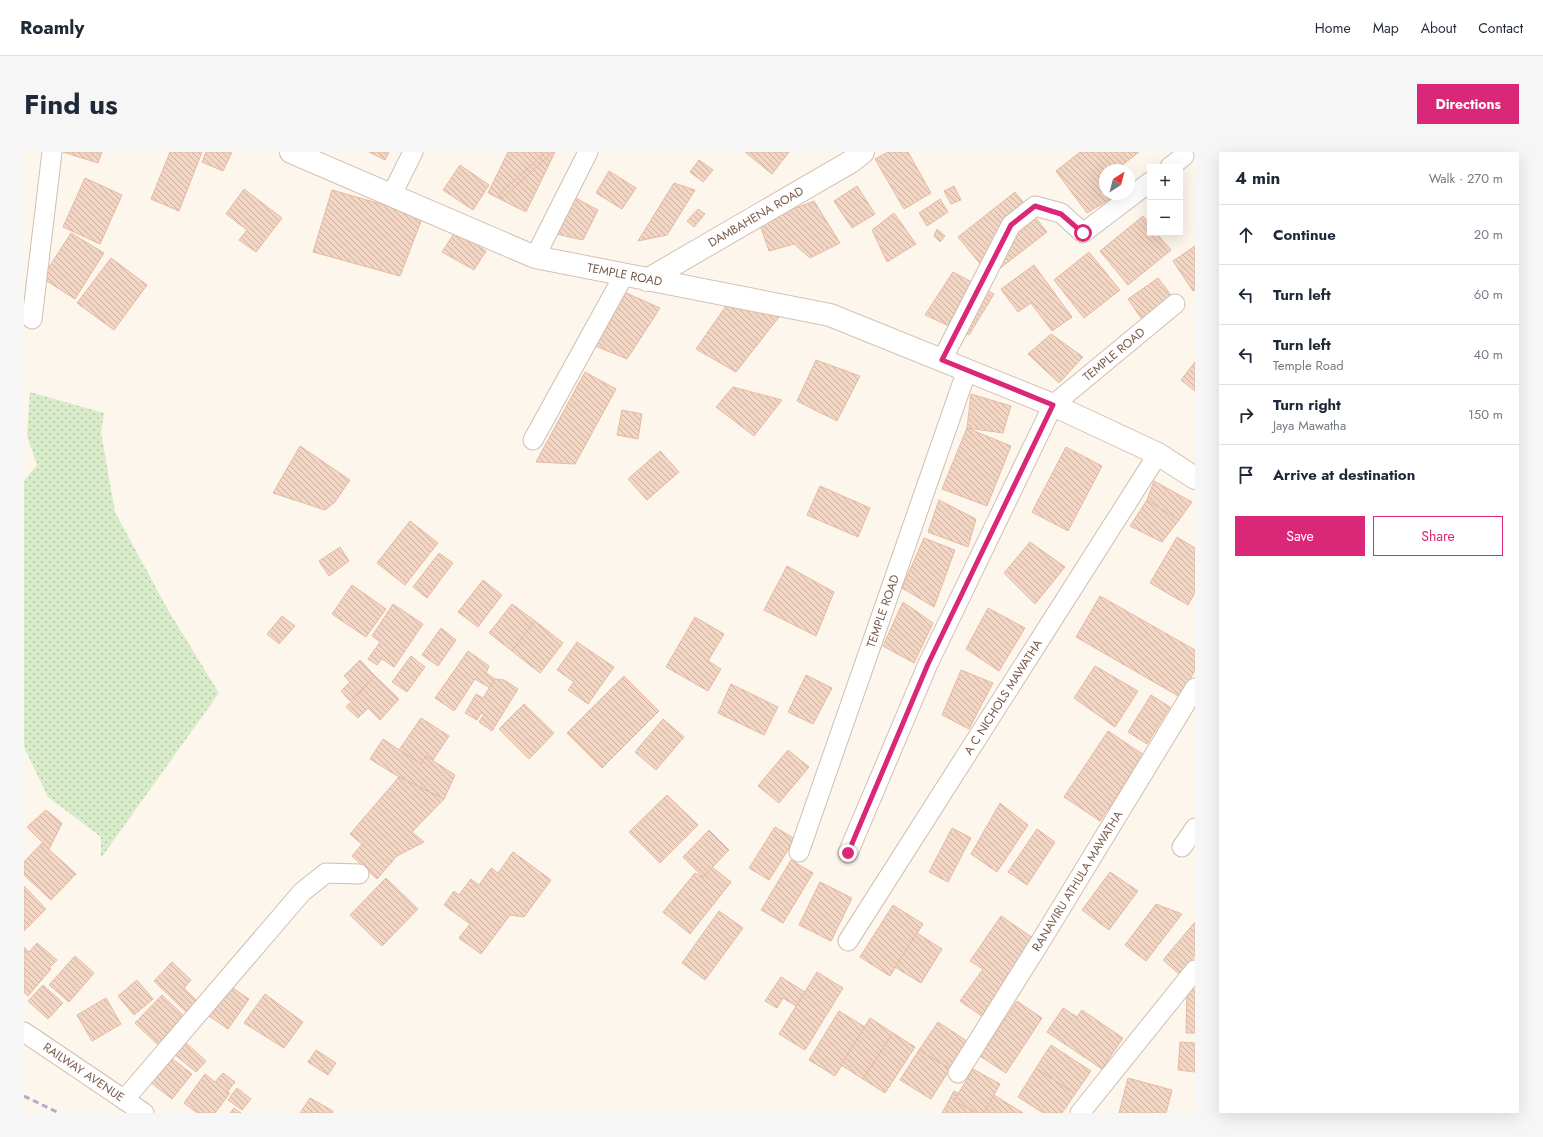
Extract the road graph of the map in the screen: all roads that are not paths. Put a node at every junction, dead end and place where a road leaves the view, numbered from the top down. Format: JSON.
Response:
{"nodes":[{"id":1,"x":52,"y":152,"type":"edge"},
{"id":2,"x":292,"y":152,"type":"edge"},
{"id":3,"x":413,"y":152,"type":"edge"},
{"id":4,"x":588,"y":152,"type":"edge"},
{"id":5,"x":863,"y":152,"type":"edge"},
{"id":6,"x":1147,"y":184,"type":"edge"},
{"id":7,"x":391,"y":196,"type":"junction"},
{"id":8,"x":535,"y":258,"type":"junction"},
{"id":9,"x":624,"y":275,"type":"junction"},
{"id":10,"x":647,"y":280,"type":"junction"},
{"id":11,"x":1175,"y":304,"type":"dead end"},
{"id":12,"x":32,"y":319,"type":"dead end"},
{"id":13,"x":942,"y":360,"type":"junction"},
{"id":14,"x":967,"y":370,"type":"junction"},
{"id":15,"x":1053,"y":405,"type":"junction"},
{"id":16,"x":533,"y":440,"type":"dead end"},
{"id":17,"x":1158,"y":454,"type":"junction"},
{"id":18,"x":1195,"y":478,"type":"edge"},
{"id":19,"x":1195,"y":688,"type":"edge"},
{"id":20,"x":1195,"y":828,"type":"edge"},
{"id":21,"x":1182,"y":847,"type":"dead end"},
{"id":22,"x":799,"y":852,"type":"dead end"},
{"id":23,"x":848,"y":853,"type":"dead end"},
{"id":24,"x":359,"y":874,"type":"dead end"},
{"id":25,"x":848,"y":941,"type":"dead end"},
{"id":26,"x":1195,"y":970,"type":"edge"},
{"id":27,"x":24,"y":1032,"type":"edge"},
{"id":28,"x":958,"y":1073,"type":"dead end"},
{"id":29,"x":124,"y":1100,"type":"junction"},
{"id":30,"x":144,"y":1113,"type":"edge"},
{"id":31,"x":1080,"y":1113,"type":"edge"}],
"edges":[{"from":1,"to":12,"type":"street"},
{"from":2,"to":7,"type":"street","name":"TEMPLE ROAD"},
{"from":3,"to":7,"type":"street"},
{"from":4,"to":8,"type":"street"},
{"from":5,"to":10,"type":"street","name":"DAMBAHENA ROAD"},
{"from":6,"to":13,"type":"street"},
{"from":7,"to":8,"type":"street","name":"TEMPLE ROAD"},
{"from":8,"to":9,"type":"street","name":"TEMPLE ROAD"},
{"from":9,"to":10,"type":"street","name":"TEMPLE ROAD"},
{"from":9,"to":16,"type":"street"},
{"from":10,"to":13,"type":"street","name":"TEMPLE ROAD"},
{"from":11,"to":15,"type":"street","name":"TEMPLE ROAD"},
{"from":13,"to":14,"type":"street","name":"TEMPLE ROAD"},
{"from":14,"to":15,"type":"street","name":"TEMPLE ROAD"},
{"from":14,"to":22,"type":"street","name":"TEMPLE ROAD"},
{"from":15,"to":17,"type":"street","name":"TEMPLE ROAD"},
{"from":15,"to":23,"type":"street"},
{"from":17,"to":18,"type":"street","name":"TEMPLE ROAD"},
{"from":17,"to":25,"type":"street","name":"A C NICHOLS MAWATHA"},
{"from":19,"to":28,"type":"street","name":"RANAVIRU ATHULA MAWATHA"},
{"from":20,"to":21,"type":"street"},
{"from":24,"to":29,"type":"street"},
{"from":26,"to":31,"type":"street"},
{"from":27,"to":29,"type":"street","name":"RAILWAY AVENUE"},
{"from":29,"to":30,"type":"street","name":"RAILWAY AVENUE"}]}
